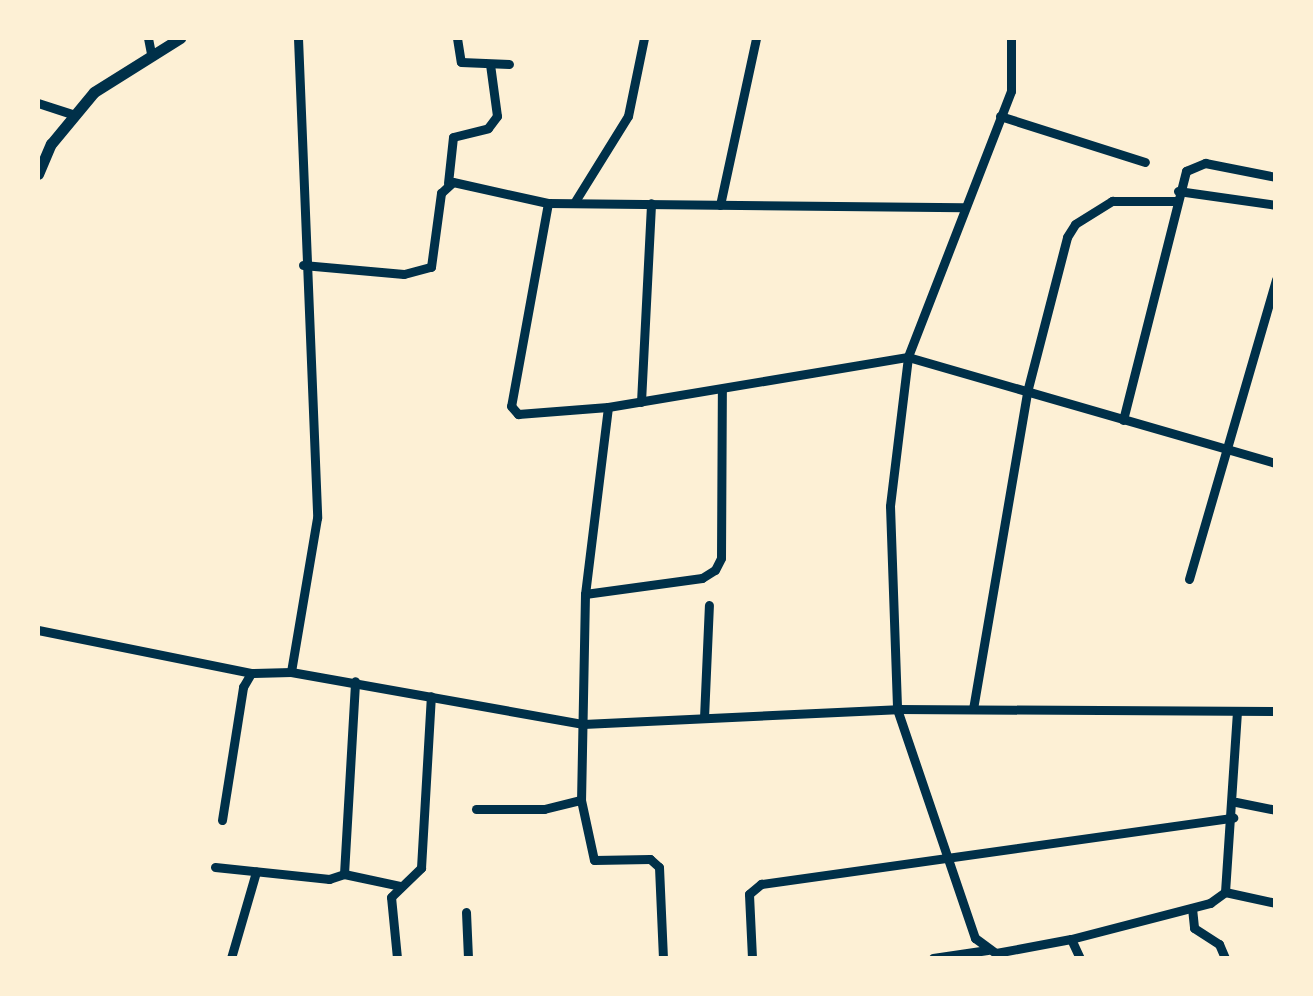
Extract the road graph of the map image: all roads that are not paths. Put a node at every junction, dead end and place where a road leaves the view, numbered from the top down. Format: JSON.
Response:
{"nodes":[{"id":1,"x":148,"y":38,"type":"edge"},
{"id":2,"x":180,"y":38,"type":"edge"},
{"id":3,"x":298,"y":38,"type":"edge"},
{"id":4,"x":457,"y":38,"type":"edge"},
{"id":5,"x":644,"y":38,"type":"edge"},
{"id":6,"x":756,"y":38,"type":"edge"},
{"id":7,"x":1010,"y":38,"type":"edge"},
{"id":8,"x":151,"y":54,"type":"junction"},
{"id":9,"x":490,"y":64,"type":"junction"},
{"id":10,"x":509,"y":64,"type":"dead end"},
{"id":11,"x":38,"y":103,"type":"edge"},
{"id":12,"x":72,"y":114,"type":"junction"},
{"id":13,"x":1000,"y":116,"type":"junction"},
{"id":14,"x":1146,"y":162,"type":"dead end"},
{"id":15,"x":38,"y":174,"type":"edge"},
{"id":16,"x":1276,"y":177,"type":"edge"},
{"id":17,"x":448,"y":183,"type":"junction"},
{"id":18,"x":1177,"y":196,"type":"junction"},
{"id":19,"x":548,"y":203,"type":"junction"},
{"id":20,"x":574,"y":203,"type":"junction"},
{"id":21,"x":651,"y":203,"type":"junction"},
{"id":22,"x":1276,"y":204,"type":"edge"},
{"id":23,"x":720,"y":205,"type":"junction"},
{"id":24,"x":963,"y":206,"type":"junction"},
{"id":25,"x":303,"y":265,"type":"junction"},
{"id":26,"x":1276,"y":279,"type":"edge"},
{"id":27,"x":908,"y":357,"type":"junction"},
{"id":28,"x":722,"y":389,"type":"junction"},
{"id":29,"x":1027,"y":392,"type":"junction"},
{"id":30,"x":641,"y":402,"type":"junction"},
{"id":31,"x":608,"y":407,"type":"junction"},
{"id":32,"x":1124,"y":420,"type":"junction"},
{"id":33,"x":1226,"y":450,"type":"junction"},
{"id":34,"x":1276,"y":463,"type":"edge"},
{"id":35,"x":1189,"y":579,"type":"dead end"},
{"id":36,"x":585,"y":594,"type":"junction"},
{"id":37,"x":710,"y":605,"type":"dead end"},
{"id":38,"x":38,"y":630,"type":"edge"},
{"id":39,"x":291,"y":672,"type":"junction"},
{"id":40,"x":250,"y":673,"type":"junction"},
{"id":41,"x":355,"y":681,"type":"junction"},
{"id":42,"x":430,"y":696,"type":"junction"},
{"id":43,"x":897,"y":709,"type":"junction"},
{"id":44,"x":973,"y":709,"type":"junction"},
{"id":45,"x":1276,"y":711,"type":"edge"},
{"id":46,"x":1236,"y":712,"type":"junction"},
{"id":47,"x":704,"y":718,"type":"junction"},
{"id":48,"x":582,"y":724,"type":"junction"},
{"id":49,"x":580,"y":800,"type":"junction"},
{"id":50,"x":1236,"y":802,"type":"junction"},
{"id":51,"x":476,"y":809,"type":"dead end"},
{"id":52,"x":1276,"y":810,"type":"edge"},
{"id":53,"x":1234,"y":818,"type":"junction"},
{"id":54,"x":222,"y":820,"type":"dead end"},
{"id":55,"x":950,"y":858,"type":"junction"},
{"id":56,"x":216,"y":867,"type":"dead end"},
{"id":57,"x":256,"y":872,"type":"junction"},
{"id":58,"x":344,"y":874,"type":"junction"},
{"id":59,"x":400,"y":886,"type":"junction"},
{"id":60,"x":1225,"y":892,"type":"junction"},
{"id":61,"x":1276,"y":903,"type":"edge"},
{"id":62,"x":1192,"y":908,"type":"junction"},
{"id":63,"x":466,"y":912,"type":"dead end"},
{"id":64,"x":1071,"y":938,"type":"junction"},
{"id":65,"x":987,"y":950,"type":"junction"},
{"id":66,"x":231,"y":958,"type":"edge"},
{"id":67,"x":397,"y":958,"type":"edge"},
{"id":68,"x":468,"y":958,"type":"edge"},
{"id":69,"x":662,"y":958,"type":"edge"},
{"id":70,"x":752,"y":958,"type":"edge"},
{"id":71,"x":933,"y":958,"type":"edge"},
{"id":72,"x":1080,"y":958,"type":"edge"},
{"id":73,"x":1224,"y":958,"type":"edge"}],
"edges":[{"from":1,"to":8,"type":"street"},
{"from":2,"to":8,"type":"street"},
{"from":3,"to":25,"type":"street"},
{"from":4,"to":9,"type":"street"},
{"from":5,"to":20,"type":"street"},
{"from":6,"to":23,"type":"street"},
{"from":7,"to":13,"type":"street"},
{"from":8,"to":12,"type":"street"},
{"from":9,"to":10,"type":"street"},
{"from":9,"to":17,"type":"street"},
{"from":11,"to":12,"type":"street"},
{"from":12,"to":15,"type":"street"},
{"from":13,"to":14,"type":"street"},
{"from":13,"to":24,"type":"street"},
{"from":16,"to":18,"type":"street"},
{"from":17,"to":19,"type":"street"},
{"from":17,"to":25,"type":"street"},
{"from":18,"to":22,"type":"street"},
{"from":18,"to":29,"type":"street"},
{"from":18,"to":32,"type":"street"},
{"from":19,"to":20,"type":"street"},
{"from":19,"to":31,"type":"street"},
{"from":20,"to":21,"type":"street"},
{"from":21,"to":23,"type":"street"},
{"from":21,"to":30,"type":"street"},
{"from":23,"to":24,"type":"street"},
{"from":24,"to":27,"type":"street"},
{"from":25,"to":39,"type":"street"},
{"from":26,"to":33,"type":"street"},
{"from":27,"to":28,"type":"street"},
{"from":27,"to":29,"type":"street"},
{"from":27,"to":43,"type":"street"},
{"from":28,"to":30,"type":"street"},
{"from":28,"to":36,"type":"street"},
{"from":29,"to":32,"type":"street"},
{"from":29,"to":44,"type":"street"},
{"from":30,"to":31,"type":"street"},
{"from":31,"to":36,"type":"street"},
{"from":32,"to":33,"type":"street"},
{"from":33,"to":34,"type":"street"},
{"from":33,"to":35,"type":"street"},
{"from":36,"to":48,"type":"street"},
{"from":37,"to":47,"type":"street"},
{"from":38,"to":40,"type":"street"},
{"from":39,"to":40,"type":"street"},
{"from":39,"to":41,"type":"street"},
{"from":40,"to":54,"type":"street"},
{"from":41,"to":42,"type":"street"},
{"from":41,"to":58,"type":"street"},
{"from":42,"to":48,"type":"street"},
{"from":42,"to":59,"type":"street"},
{"from":43,"to":44,"type":"street"},
{"from":43,"to":47,"type":"street"},
{"from":43,"to":55,"type":"street"},
{"from":44,"to":46,"type":"street"},
{"from":45,"to":46,"type":"street"},
{"from":46,"to":50,"type":"street"},
{"from":47,"to":48,"type":"street"},
{"from":48,"to":49,"type":"street"},
{"from":49,"to":51,"type":"street"},
{"from":49,"to":69,"type":"street"},
{"from":50,"to":52,"type":"street"},
{"from":50,"to":53,"type":"street"},
{"from":53,"to":55,"type":"street"},
{"from":53,"to":60,"type":"street"},
{"from":55,"to":65,"type":"street"},
{"from":55,"to":70,"type":"street"},
{"from":56,"to":57,"type":"street"},
{"from":57,"to":58,"type":"street"},
{"from":57,"to":66,"type":"street"},
{"from":58,"to":59,"type":"street"},
{"from":59,"to":67,"type":"street"},
{"from":60,"to":61,"type":"street"},
{"from":60,"to":62,"type":"street"},
{"from":62,"to":64,"type":"street"},
{"from":62,"to":73,"type":"street"},
{"from":63,"to":68,"type":"street"},
{"from":64,"to":65,"type":"street"},
{"from":64,"to":72,"type":"street"},
{"from":65,"to":71,"type":"street"}]}
